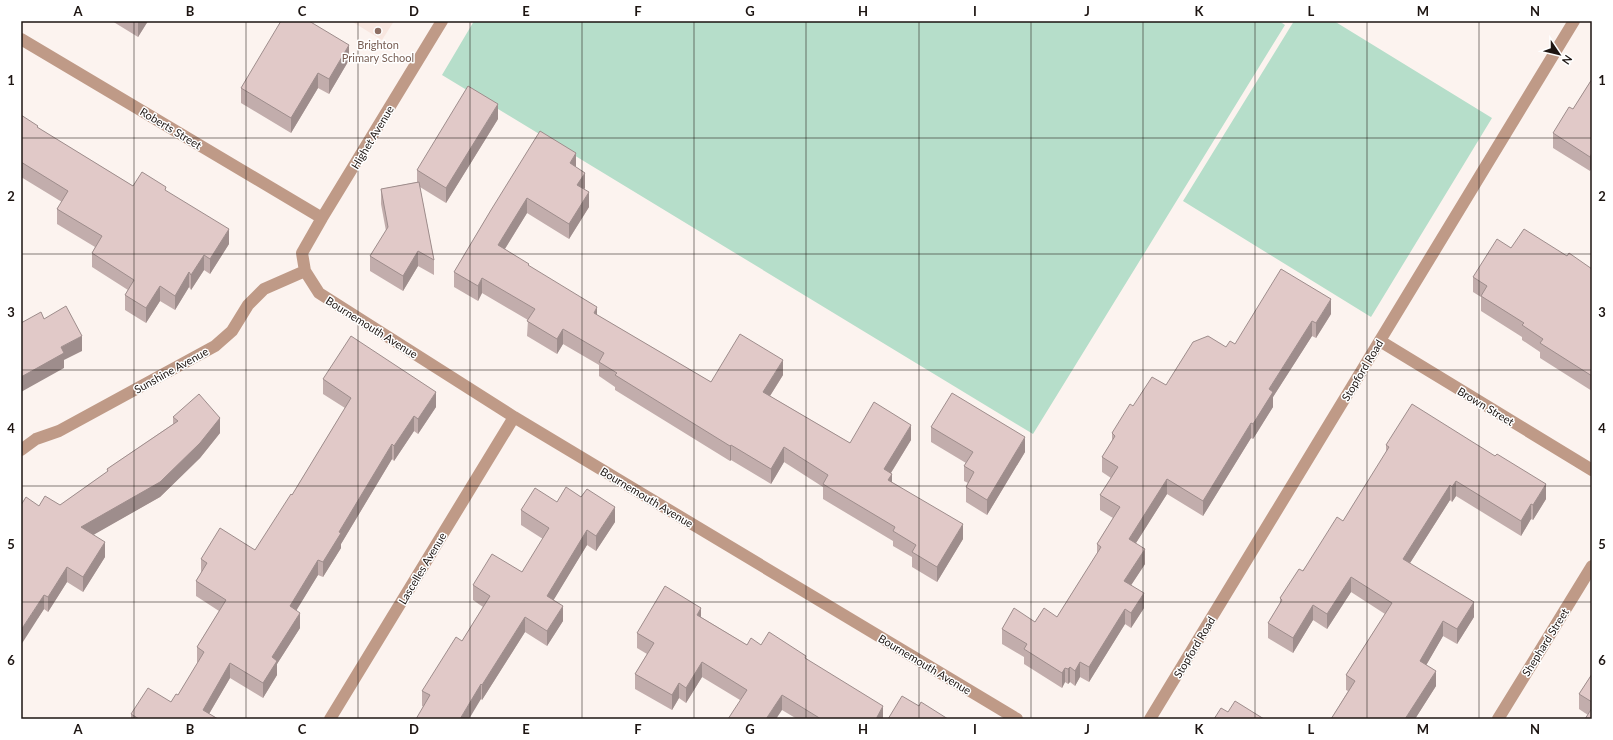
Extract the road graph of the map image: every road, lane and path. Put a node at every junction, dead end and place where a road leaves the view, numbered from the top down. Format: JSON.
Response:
{"nodes":[{"id":1,"x":442,"y":21,"type":"edge"},
{"id":2,"x":1574,"y":21,"type":"edge"},
{"id":3,"x":21,"y":39,"type":"edge"},
{"id":4,"x":322,"y":218,"type":"junction"},
{"id":5,"x":302,"y":253,"type":"joint"},
{"id":6,"x":304,"y":271,"type":"junction"},
{"id":7,"x":1380,"y":341,"type":"junction"},
{"id":8,"x":514,"y":417,"type":"junction"},
{"id":9,"x":21,"y":450,"type":"edge"},
{"id":10,"x":1592,"y":470,"type":"edge"},
{"id":11,"x":1592,"y":566,"type":"edge"},
{"id":12,"x":330,"y":719,"type":"edge"},
{"id":13,"x":1017,"y":719,"type":"edge"},
{"id":14,"x":1150,"y":719,"type":"edge"},
{"id":15,"x":1498,"y":719,"type":"edge"}],
"edges":[{"from":1,"to":4,"type":"street","name":"Highet Avenue"},
{"from":2,"to":7,"type":"street","name":"Stopford Road"},
{"from":3,"to":4,"type":"street","name":"Roberts Street"},
{"from":4,"to":5,"type":"street","name":"Highet Avenue"},
{"from":5,"to":6,"type":"street","name":"Bournemouth Avenue"},
{"from":6,"to":8,"type":"street","name":"Bournemouth Avenue"},
{"from":6,"to":9,"type":"street","name":"Sunshine Avenue"},
{"from":7,"to":10,"type":"street","name":"Brown Street"},
{"from":7,"to":14,"type":"street","name":"Stopford Road"},
{"from":8,"to":12,"type":"street","name":"Lascelles Avenue"},
{"from":8,"to":13,"type":"street","name":"Bournemouth Avenue"},
{"from":11,"to":15,"type":"street","name":"Shephard Street"}]}
